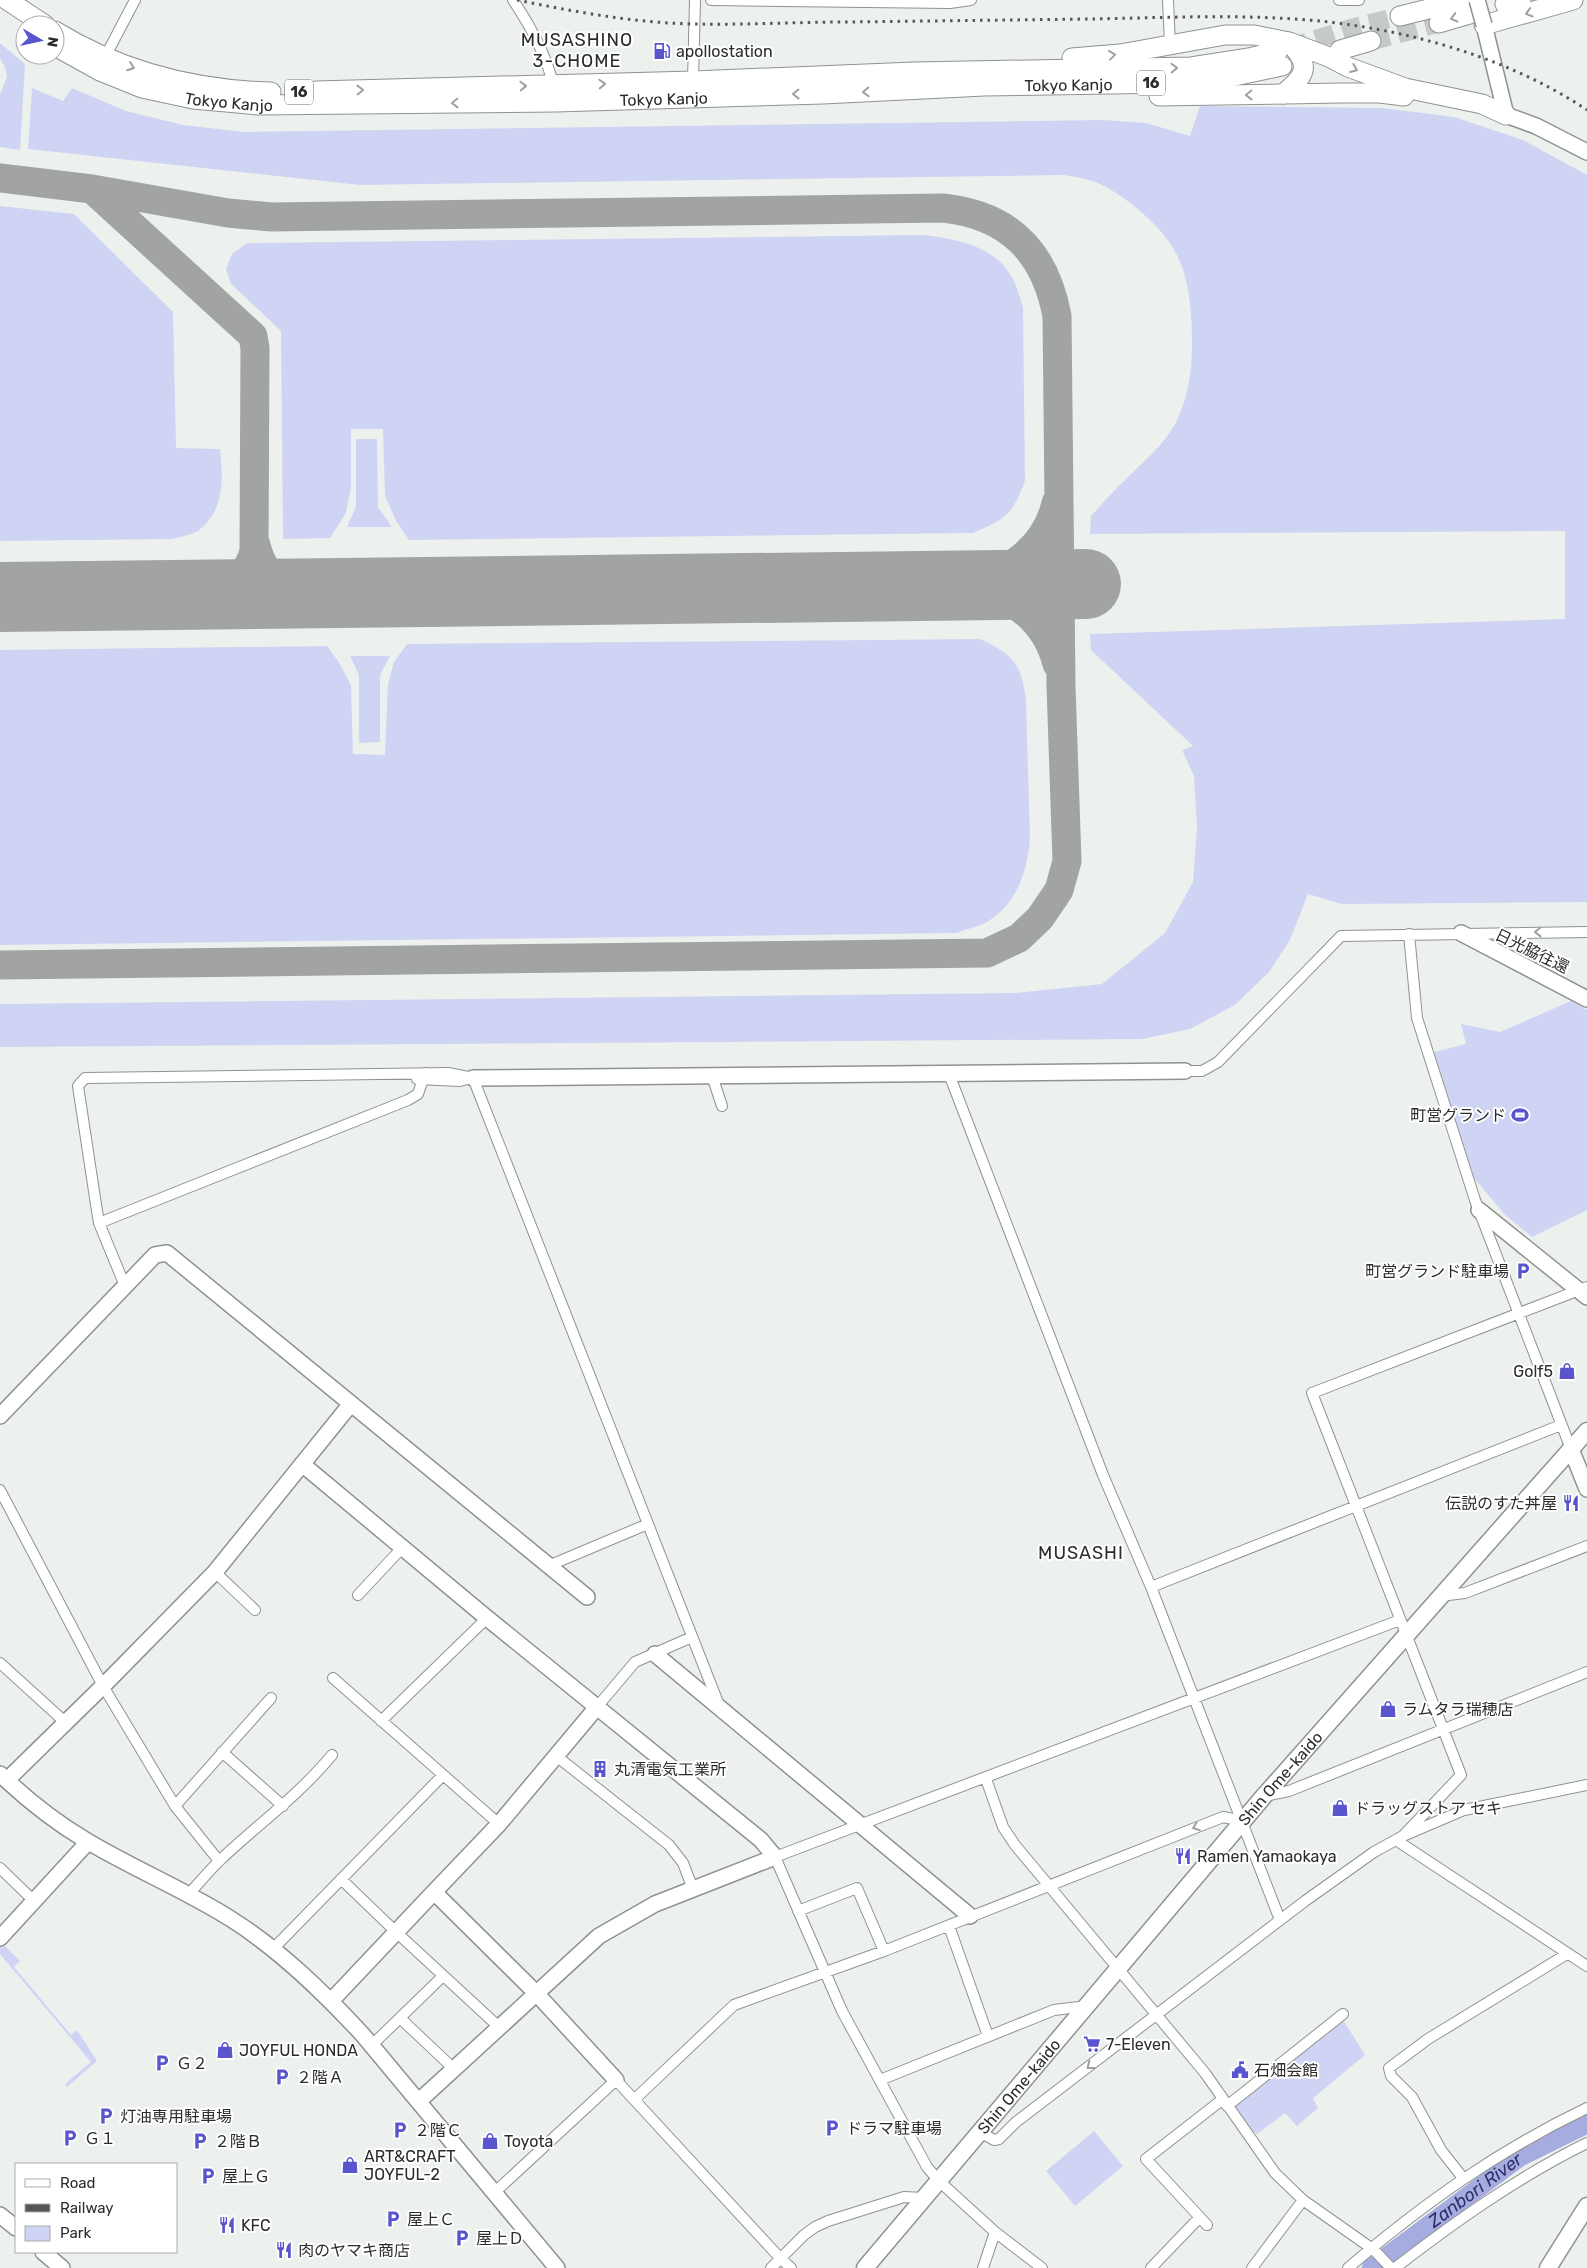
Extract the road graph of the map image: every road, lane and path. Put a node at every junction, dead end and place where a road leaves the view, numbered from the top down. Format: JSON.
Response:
{"nodes":[{"id":1,"x":7,"y":0,"type":"edge"},
{"id":2,"x":135,"y":0,"type":"edge"},
{"id":3,"x":513,"y":0,"type":"edge"},
{"id":4,"x":695,"y":0,"type":"edge"},
{"id":5,"x":711,"y":0,"type":"edge"},
{"id":6,"x":971,"y":0,"type":"edge"},
{"id":7,"x":1168,"y":0,"type":"edge"},
{"id":8,"x":1339,"y":0,"type":"edge"},
{"id":9,"x":1359,"y":0,"type":"edge"},
{"id":10,"x":1573,"y":0,"type":"edge"},
{"id":11,"x":950,"y":2,"type":"edge"},
{"id":12,"x":0,"y":10,"type":"edge"},
{"id":13,"x":1474,"y":10,"type":"edge"},
{"id":14,"x":30,"y":15,"type":"edge"},
{"id":15,"x":1400,"y":16,"type":"tunnel mouth"},
{"id":16,"x":15,"y":20,"type":"edge"},
{"id":17,"x":1439,"y":23,"type":"tunnel mouth"},
{"id":18,"x":65,"y":38,"type":"edge"},
{"id":19,"x":1371,"y":41,"type":"tunnel mouth"},
{"id":20,"x":1170,"y":44,"type":"junction"},
{"id":21,"x":65,"y":50,"type":"edge"},
{"id":22,"x":1340,"y":50,"type":"dead end"},
{"id":23,"x":1283,"y":53,"type":"junction"},
{"id":24,"x":102,"y":64,"type":"junction"},
{"id":25,"x":784,"y":77,"type":"junction"},
{"id":26,"x":693,"y":81,"type":"junction"},
{"id":27,"x":908,"y":90,"type":"junction"},
{"id":28,"x":554,"y":94,"type":"junction"},
{"id":29,"x":1283,"y":94,"type":"junction"},
{"id":30,"x":1506,"y":115,"type":"junction"},
{"id":31,"x":1587,"y":152,"type":"edge"},
{"id":32,"x":1587,"y":932,"type":"edge"},
{"id":33,"x":1409,"y":934,"type":"junction"},
{"id":34,"x":1461,"y":934,"type":"junction"},
{"id":35,"x":1587,"y":999,"type":"edge"},
{"id":36,"x":1185,"y":1071,"type":"joint"},
{"id":37,"x":949,"y":1074,"type":"junction"},
{"id":38,"x":424,"y":1076,"type":"junction"},
{"id":39,"x":712,"y":1076,"type":"junction"},
{"id":40,"x":473,"y":1078,"type":"junction"},
{"id":41,"x":722,"y":1106,"type":"dead end"},
{"id":42,"x":1479,"y":1210,"type":"junction"},
{"id":43,"x":100,"y":1224,"type":"junction"},
{"id":44,"x":125,"y":1286,"type":"junction"},
{"id":45,"x":1584,"y":1291,"type":"edge"},
{"id":46,"x":1517,"y":1314,"type":"junction"},
{"id":47,"x":350,"y":1405,"type":"junction"},
{"id":48,"x":0,"y":1416,"type":"edge"},
{"id":49,"x":1561,"y":1424,"type":"junction"},
{"id":50,"x":1587,"y":1431,"type":"edge"},
{"id":51,"x":1571,"y":1449,"type":"junction"},
{"id":52,"x":302,"y":1464,"type":"junction"},
{"id":53,"x":1587,"y":1489,"type":"edge"},
{"id":54,"x":2,"y":1498,"type":"edge"},
{"id":55,"x":1357,"y":1505,"type":"junction"},
{"id":56,"x":648,"y":1524,"type":"junction"},
{"id":57,"x":1587,"y":1546,"type":"edge"},
{"id":58,"x":402,"y":1548,"type":"junction"},
{"id":59,"x":548,"y":1566,"type":"junction"},
{"id":60,"x":215,"y":1572,"type":"junction"},
{"id":61,"x":1151,"y":1587,"type":"junction"},
{"id":62,"x":358,"y":1595,"type":"dead end"},
{"id":63,"x":1439,"y":1596,"type":"junction"},
{"id":64,"x":587,"y":1598,"type":"dead end"},
{"id":65,"x":255,"y":1610,"type":"dead end"},
{"id":66,"x":487,"y":1618,"type":"junction"},
{"id":67,"x":1403,"y":1627,"type":"junction"},
{"id":68,"x":692,"y":1637,"type":"junction"},
{"id":69,"x":655,"y":1654,"type":"junction"},
{"id":70,"x":0,"y":1663,"type":"edge"},
{"id":71,"x":1587,"y":1672,"type":"edge"},
{"id":72,"x":333,"y":1678,"type":"dead end"},
{"id":73,"x":103,"y":1686,"type":"junction"},
{"id":74,"x":271,"y":1698,"type":"dead end"},
{"id":75,"x":1193,"y":1698,"type":"junction"},
{"id":76,"x":597,"y":1707,"type":"junction"},
{"id":77,"x":721,"y":1710,"type":"junction"},
{"id":78,"x":381,"y":1721,"type":"junction"},
{"id":79,"x":65,"y":1722,"type":"junction"},
{"id":80,"x":1442,"y":1729,"type":"junction"},
{"id":81,"x":222,"y":1752,"type":"junction"},
{"id":82,"x":332,"y":1755,"type":"dead end"},
{"id":83,"x":555,"y":1755,"type":"junction"},
{"id":84,"x":443,"y":1774,"type":"junction"},
{"id":85,"x":3,"y":1777,"type":"edge"},
{"id":86,"x":986,"y":1779,"type":"junction"},
{"id":87,"x":1587,"y":1785,"type":"edge"},
{"id":88,"x":1264,"y":1796,"type":"junction"},
{"id":89,"x":175,"y":1806,"type":"junction"},
{"id":90,"x":283,"y":1806,"type":"junction"},
{"id":91,"x":1243,"y":1821,"type":"junction"},
{"id":92,"x":499,"y":1824,"type":"junction"},
{"id":93,"x":860,"y":1824,"type":"junction"},
{"id":94,"x":1400,"y":1838,"type":"junction"},
{"id":95,"x":88,"y":1842,"type":"junction"},
{"id":96,"x":775,"y":1858,"type":"junction"},
{"id":97,"x":219,"y":1862,"type":"junction"},
{"id":98,"x":0,"y":1868,"type":"edge"},
{"id":99,"x":341,"y":1878,"type":"junction"},
{"id":100,"x":1047,"y":1886,"type":"junction"},
{"id":101,"x":693,"y":1889,"type":"junction"},
{"id":102,"x":434,"y":1892,"type":"junction"},
{"id":103,"x":188,"y":1895,"type":"junction"},
{"id":104,"x":34,"y":1900,"type":"junction"},
{"id":105,"x":798,"y":1911,"type":"junction"},
{"id":106,"x":970,"y":1916,"type":"junction"},
{"id":107,"x":1280,"y":1920,"type":"junction"},
{"id":108,"x":949,"y":1926,"type":"junction"},
{"id":109,"x":395,"y":1931,"type":"junction"},
{"id":110,"x":0,"y":1938,"type":"edge"},
{"id":111,"x":272,"y":1950,"type":"junction"},
{"id":112,"x":884,"y":1952,"type":"junction"},
{"id":113,"x":1567,"y":1954,"type":"junction"},
{"id":114,"x":1587,"y":1966,"type":"edge"},
{"id":115,"x":1118,"y":1969,"type":"junction"},
{"id":116,"x":825,"y":1974,"type":"junction"},
{"id":117,"x":443,"y":1976,"type":"junction"},
{"id":118,"x":536,"y":1993,"type":"junction"},
{"id":119,"x":331,"y":2001,"type":"junction"},
{"id":120,"x":1086,"y":2006,"type":"junction"},
{"id":121,"x":1342,"y":2014,"type":"dead end"},
{"id":122,"x":1157,"y":2015,"type":"junction"},
{"id":123,"x":400,"y":2018,"type":"junction"},
{"id":124,"x":499,"y":2027,"type":"junction"},
{"id":125,"x":988,"y":2036,"type":"junction"},
{"id":126,"x":372,"y":2045,"type":"junction"},
{"id":127,"x":454,"y":2069,"type":"junction"},
{"id":128,"x":616,"y":2080,"type":"junction"},
{"id":129,"x":880,"y":2080,"type":"junction"},
{"id":130,"x":635,"y":2098,"type":"junction"},
{"id":131,"x":419,"y":2101,"type":"junction"},
{"id":132,"x":1225,"y":2102,"type":"junction"},
{"id":133,"x":1587,"y":2108,"type":"edge"},
{"id":134,"x":980,"y":2132,"type":"junction"},
{"id":135,"x":1587,"y":2143,"type":"edge"},
{"id":136,"x":1463,"y":2178,"type":"junction"},
{"id":137,"x":939,"y":2182,"type":"junction"},
{"id":138,"x":495,"y":2192,"type":"junction"},
{"id":139,"x":924,"y":2198,"type":"junction"},
{"id":140,"x":1303,"y":2200,"type":"junction"},
{"id":141,"x":1587,"y":2206,"type":"edge"},
{"id":142,"x":0,"y":2215,"type":"edge"},
{"id":143,"x":1199,"y":2218,"type":"junction"},
{"id":144,"x":1207,"y":2226,"type":"dead end"},
{"id":145,"x":15,"y":2227,"type":"edge"},
{"id":146,"x":995,"y":2232,"type":"junction"},
{"id":147,"x":1372,"y":2249,"type":"junction"},
{"id":148,"x":780,"y":2258,"type":"junction"},
{"id":149,"x":557,"y":2268,"type":"edge"},
{"id":150,"x":771,"y":2268,"type":"edge"},
{"id":151,"x":791,"y":2268,"type":"edge"},
{"id":152,"x":865,"y":2268,"type":"edge"},
{"id":153,"x":983,"y":2268,"type":"edge"},
{"id":154,"x":1042,"y":2268,"type":"edge"},
{"id":155,"x":1151,"y":2268,"type":"edge"},
{"id":156,"x":1252,"y":2268,"type":"edge"},
{"id":157,"x":1348,"y":2268,"type":"edge"},
{"id":158,"x":1391,"y":2268,"type":"edge"},
{"id":159,"x":1395,"y":2268,"type":"edge"},
{"id":160,"x":1548,"y":2268,"type":"edge"}],
"edges":[{"from":1,"to":14,"type":"highway"},
{"from":2,"to":24,"type":"street"},
{"from":3,"to":28,"type":"street"},
{"from":4,"to":26,"type":"street"},
{"from":5,"to":11,"type":"street"},
{"from":6,"to":11,"type":"street"},
{"from":7,"to":20,"type":"street"},
{"from":8,"to":9,"type":"street"},
{"from":10,"to":13,"type":"highway","one_way":true},
{"from":12,"to":16,"type":"highway"},
{"from":13,"to":15,"type":"highway"},
{"from":13,"to":17,"type":"highway","one_way":true},
{"from":13,"to":30,"type":"street"},
{"from":18,"to":24,"type":"highway","name":"Tokyo Kanjo","number":"16"},
{"from":19,"to":22,"type":"highway"},
{"from":20,"to":23,"type":"highway"},
{"from":25,"to":20,"type":"highway","one_way":true},
{"from":21,"to":24,"type":"highway","name":"Tokyo Kanjo","number":"16"},
{"from":25,"to":23,"type":"highway","name":"Tokyo Kanjo","number":"16","one_way":true},
{"from":23,"to":27,"type":"highway","name":"Tokyo Kanjo","number":"16"},
{"from":23,"to":29,"type":"highway"},
{"from":23,"to":30,"type":"highway","one_way":true},
{"from":24,"to":28,"type":"highway","name":"Tokyo Kanjo","number":"16"},
{"from":25,"to":26,"type":"highway","name":"Tokyo Kanjo","number":"16"},
{"from":28,"to":26,"type":"highway","name":"Tokyo Kanjo","number":"16","one_way":true},
{"from":27,"to":28,"type":"highway","name":"Tokyo Kanjo","number":"16","one_way":true},
{"from":29,"to":27,"type":"highway","one_way":true},
{"from":29,"to":30,"type":"highway"},
{"from":30,"to":31,"type":"street"},
{"from":32,"to":34,"type":"street","one_way":true},
{"from":33,"to":34,"type":"street"},
{"from":33,"to":36,"type":"street"},
{"from":33,"to":42,"type":"street"},
{"from":34,"to":35,"type":"street","name":"日光脇往還"},
{"from":36,"to":37,"type":"street"},
{"from":37,"to":39,"type":"street"},
{"from":37,"to":61,"type":"street"},
{"from":38,"to":40,"type":"street"},
{"from":38,"to":43,"type":"street"},
{"from":38,"to":43,"type":"street"},
{"from":39,"to":40,"type":"street"},
{"from":39,"to":41,"type":"street"},
{"from":40,"to":56,"type":"street"},
{"from":42,"to":45,"type":"street"},
{"from":42,"to":46,"type":"street"},
{"from":43,"to":44,"type":"street"},
{"from":44,"to":47,"type":"street"},
{"from":44,"to":48,"type":"street"},
{"from":45,"to":46,"type":"street"},
{"from":46,"to":49,"type":"street"},
{"from":46,"to":55,"type":"street"},
{"from":47,"to":52,"type":"street"},
{"from":47,"to":59,"type":"street"},
{"from":49,"to":51,"type":"street"},
{"from":49,"to":55,"type":"street"},
{"from":50,"to":51,"type":"main road","name":"Shin Ome-kaido"},
{"from":51,"to":53,"type":"street"},
{"from":51,"to":63,"type":"main road","name":"Shin Ome-kaido"},
{"from":52,"to":58,"type":"street"},
{"from":52,"to":60,"type":"street"},
{"from":54,"to":73,"type":"street"},
{"from":55,"to":61,"type":"street"},
{"from":55,"to":67,"type":"street"},
{"from":56,"to":59,"type":"street"},
{"from":56,"to":68,"type":"street"},
{"from":57,"to":63,"type":"street"},
{"from":58,"to":62,"type":"street"},
{"from":58,"to":66,"type":"street"},
{"from":59,"to":64,"type":"street"},
{"from":60,"to":65,"type":"street"},
{"from":60,"to":73,"type":"street"},
{"from":61,"to":75,"type":"street"},
{"from":63,"to":67,"type":"main road","name":"Shin Ome-kaido"},
{"from":66,"to":76,"type":"street"},
{"from":66,"to":78,"type":"street"},
{"from":67,"to":75,"type":"street"},
{"from":67,"to":80,"type":"street"},
{"from":67,"to":88,"type":"main road","name":"Shin Ome-kaido"},
{"from":68,"to":69,"type":"street"},
{"from":68,"to":77,"type":"street"},
{"from":69,"to":76,"type":"street"},
{"from":69,"to":77,"type":"street"},
{"from":70,"to":79,"type":"street"},
{"from":71,"to":80,"type":"street"},
{"from":72,"to":78,"type":"street"},
{"from":73,"to":79,"type":"street"},
{"from":73,"to":89,"type":"street"},
{"from":74,"to":81,"type":"street"},
{"from":75,"to":86,"type":"street"},
{"from":75,"to":91,"type":"street"},
{"from":76,"to":83,"type":"street"},
{"from":76,"to":96,"type":"street"},
{"from":77,"to":93,"type":"street"},
{"from":78,"to":84,"type":"street"},
{"from":79,"to":85,"type":"street"},
{"from":80,"to":88,"type":"street"},
{"from":80,"to":94,"type":"street"},
{"from":81,"to":89,"type":"street"},
{"from":81,"to":90,"type":"street"},
{"from":82,"to":90,"type":"street"},
{"from":83,"to":92,"type":"street"},
{"from":83,"to":101,"type":"street"},
{"from":84,"to":92,"type":"street"},
{"from":84,"to":99,"type":"street"},
{"from":85,"to":95,"type":"street"},
{"from":86,"to":93,"type":"street"},
{"from":86,"to":100,"type":"street"},
{"from":87,"to":94,"type":"street"},
{"from":88,"to":91,"type":"main road","name":"Shin Ome-kaido"},
{"from":89,"to":97,"type":"street"},
{"from":90,"to":97,"type":"street"},
{"from":91,"to":100,"type":"street","one_way":true},
{"from":91,"to":107,"type":"street"},
{"from":91,"to":115,"type":"main road","name":"Shin Ome-kaido"},
{"from":92,"to":102,"type":"street"},
{"from":93,"to":96,"type":"street"},
{"from":93,"to":106,"type":"street"},
{"from":94,"to":107,"type":"street"},
{"from":94,"to":113,"type":"street"},
{"from":95,"to":103,"type":"street"},
{"from":95,"to":104,"type":"street"},
{"from":96,"to":101,"type":"street"},
{"from":96,"to":105,"type":"street"},
{"from":97,"to":103,"type":"street"},
{"from":98,"to":104,"type":"street"},
{"from":99,"to":109,"type":"street"},
{"from":99,"to":111,"type":"street"},
{"from":100,"to":106,"type":"street"},
{"from":100,"to":115,"type":"street"},
{"from":101,"to":118,"type":"street"},
{"from":102,"to":109,"type":"street"},
{"from":102,"to":118,"type":"street"},
{"from":103,"to":111,"type":"street"},
{"from":104,"to":110,"type":"street"},
{"from":105,"to":112,"type":"street"},
{"from":105,"to":116,"type":"street"},
{"from":106,"to":108,"type":"street"},
{"from":107,"to":122,"type":"street"},
{"from":108,"to":112,"type":"street"},
{"from":108,"to":125,"type":"street"},
{"from":109,"to":117,"type":"street"},
{"from":109,"to":119,"type":"street"},
{"from":111,"to":119,"type":"street"},
{"from":112,"to":116,"type":"street"},
{"from":113,"to":114,"type":"street"},
{"from":113,"to":136,"type":"street"},
{"from":115,"to":120,"type":"main road","name":"Shin Ome-kaido"},
{"from":115,"to":122,"type":"street"},
{"from":116,"to":129,"type":"street"},
{"from":116,"to":130,"type":"street"},
{"from":117,"to":123,"type":"street"},
{"from":117,"to":124,"type":"street"},
{"from":118,"to":124,"type":"street"},
{"from":118,"to":128,"type":"street"},
{"from":119,"to":126,"type":"street"},
{"from":120,"to":125,"type":"street"},
{"from":120,"to":134,"type":"main road","name":"Shin Ome-kaido"},
{"from":121,"to":132,"type":"street"},
{"from":122,"to":132,"type":"street"},
{"from":122,"to":134,"type":"street","one_way":true},
{"from":123,"to":126,"type":"street"},
{"from":123,"to":127,"type":"street"},
{"from":124,"to":127,"type":"street"},
{"from":125,"to":129,"type":"street"},
{"from":126,"to":131,"type":"street"},
{"from":127,"to":131,"type":"street"},
{"from":128,"to":130,"type":"street"},
{"from":128,"to":138,"type":"street"},
{"from":129,"to":137,"type":"street"},
{"from":130,"to":148,"type":"street"},
{"from":131,"to":138,"type":"street"},
{"from":132,"to":140,"type":"street"},
{"from":132,"to":143,"type":"street"},
{"from":133,"to":136,"type":"street"},
{"from":134,"to":137,"type":"main road","name":"Shin Ome-kaido"},
{"from":135,"to":159,"type":"street"},
{"from":136,"to":147,"type":"street"},
{"from":137,"to":139,"type":"main road","name":"Shin Ome-kaido"},
{"from":137,"to":146,"type":"street"},
{"from":138,"to":149,"type":"street"},
{"from":139,"to":148,"type":"street"},
{"from":139,"to":152,"type":"main road","name":"Shin Ome-kaido"},
{"from":140,"to":147,"type":"street"},
{"from":140,"to":156,"type":"street"},
{"from":141,"to":160,"type":"main road"},
{"from":142,"to":145,"type":"street"},
{"from":143,"to":144,"type":"street"},
{"from":143,"to":155,"type":"street"},
{"from":146,"to":153,"type":"street"},
{"from":146,"to":154,"type":"street"},
{"from":147,"to":157,"type":"street"},
{"from":147,"to":158,"type":"street"},
{"from":148,"to":150,"type":"street"},
{"from":148,"to":151,"type":"street"}]}
